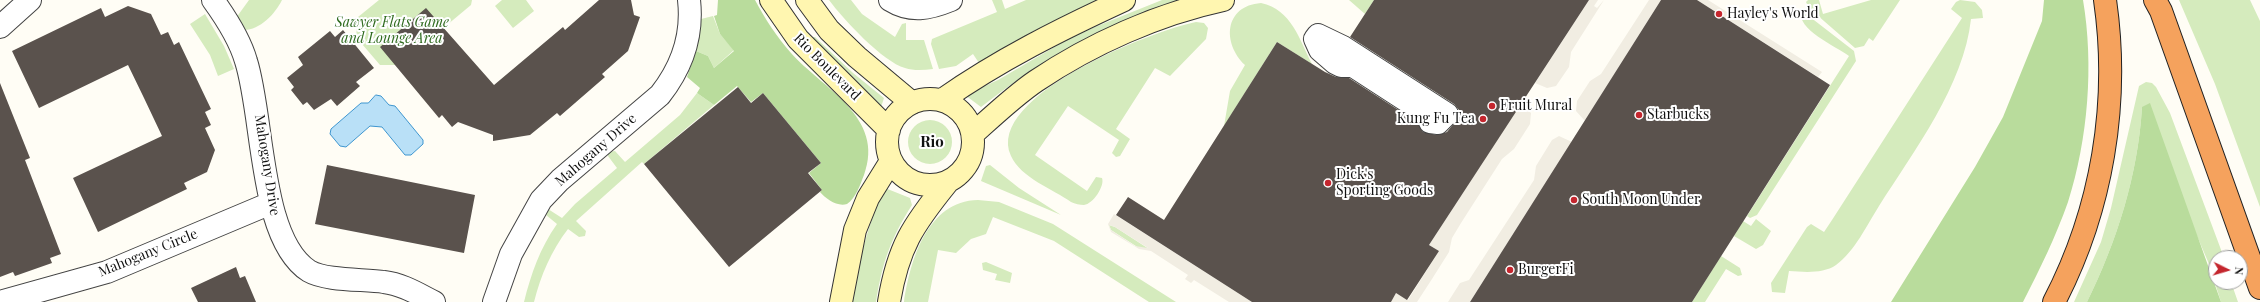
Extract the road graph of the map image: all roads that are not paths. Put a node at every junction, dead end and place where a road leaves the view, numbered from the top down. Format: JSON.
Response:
{"nodes":[{"id":1,"x":30,"y":0,"type":"edge"},
{"id":2,"x":212,"y":0,"type":"edge"},
{"id":3,"x":688,"y":0,"type":"edge"},
{"id":4,"x":771,"y":0,"type":"edge"},
{"id":5,"x":807,"y":0,"type":"edge"},
{"id":6,"x":890,"y":0,"type":"edge"},
{"id":7,"x":951,"y":0,"type":"edge"},
{"id":8,"x":1124,"y":0,"type":"edge"},
{"id":9,"x":1223,"y":0,"type":"edge"},
{"id":10,"x":2105,"y":0,"type":"edge"},
{"id":11,"x":2155,"y":0,"type":"edge"},
{"id":12,"x":0,"y":27,"type":"edge"},
{"id":13,"x":1343,"y":47,"type":"joint"},
{"id":14,"x":942,"y":100,"type":"junction"},
{"id":15,"x":912,"y":103,"type":"junction"},
{"id":16,"x":889,"y":130,"type":"junction"},
{"id":17,"x":973,"y":134,"type":"junction"},
{"id":18,"x":891,"y":161,"type":"junction"},
{"id":19,"x":947,"y":183,"type":"junction"},
{"id":20,"x":270,"y":203,"type":"junction"},
{"id":21,"x":2260,"y":288,"type":"edge"},
{"id":22,"x":0,"y":302,"type":"edge"},
{"id":23,"x":434,"y":302,"type":"edge"},
{"id":24,"x":494,"y":302,"type":"edge"},
{"id":25,"x":841,"y":302,"type":"edge"},
{"id":26,"x":889,"y":302,"type":"edge"},
{"id":27,"x":2054,"y":302,"type":"edge"}],
"edges":[{"from":1,"to":12,"type":"street"},
{"from":2,"to":20,"type":"street","name":"Mahogany Drive"},
{"from":3,"to":24,"type":"street","name":"Mahogany Drive"},
{"from":4,"to":16,"type":"street","name":"Rio Boulevard"},
{"from":5,"to":15,"type":"street","name":"Rio Boulevard"},
{"from":6,"to":7,"type":"street"},
{"from":8,"to":14,"type":"street"},
{"from":9,"to":17,"type":"street"},
{"from":10,"to":27,"type":"highway"},
{"from":11,"to":21,"type":"highway"},
{"from":13,"to":13,"type":"street"},
{"from":14,"to":15,"type":"street"},
{"from":14,"to":17,"type":"street"},
{"from":15,"to":16,"type":"street"},
{"from":16,"to":18,"type":"street"},
{"from":17,"to":19,"type":"street"},
{"from":18,"to":19,"type":"street"},
{"from":18,"to":25,"type":"street"},
{"from":19,"to":26,"type":"street"},
{"from":20,"to":22,"type":"street","name":"Mahogany Circle"},
{"from":20,"to":23,"type":"street","name":"Mahogany Drive"}]}
